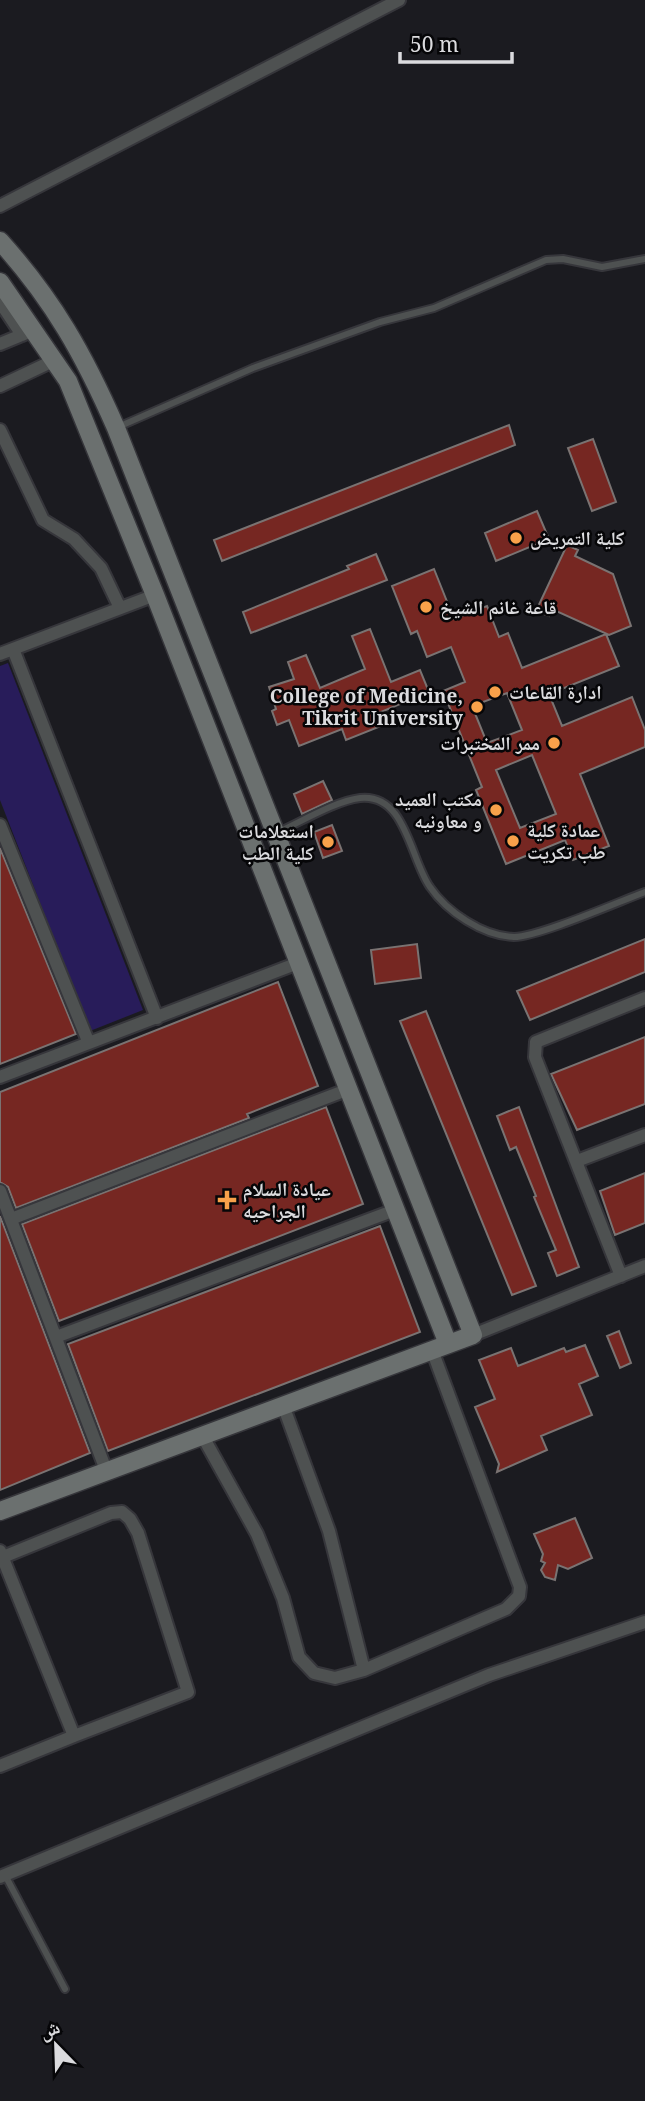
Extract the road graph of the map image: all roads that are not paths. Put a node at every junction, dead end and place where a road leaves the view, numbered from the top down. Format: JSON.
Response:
{"nodes":[{"id":1,"x":399,"y":0,"type":"edge"},
{"id":2,"x":0,"y":206,"type":"edge"},
{"id":3,"x":0,"y":241,"type":"edge"},
{"id":4,"x":645,"y":259,"type":"edge"},
{"id":5,"x":0,"y":282,"type":"edge"},
{"id":6,"x":0,"y":302,"type":"edge"},
{"id":7,"x":29,"y":332,"type":"junction"},
{"id":8,"x":0,"y":344,"type":"edge"},
{"id":9,"x":55,"y":360,"type":"junction"},
{"id":10,"x":0,"y":386,"type":"edge"},
{"id":11,"x":113,"y":422,"type":"junction"},
{"id":12,"x":86,"y":425,"type":"junction"},
{"id":13,"x":0,"y":430,"type":"edge"},
{"id":14,"x":155,"y":595,"type":"junction"},
{"id":15,"x":120,"y":608,"type":"junction"},
{"id":16,"x":13,"y":649,"type":"junction"},
{"id":17,"x":0,"y":654,"type":"edge"},
{"id":18,"x":248,"y":766,"type":"junction"},
{"id":19,"x":225,"y":775,"type":"junction"},
{"id":20,"x":0,"y":825,"type":"edge"},
{"id":21,"x":274,"y":834,"type":"junction"},
{"id":22,"x":645,"y":892,"type":"edge"},
{"id":23,"x":298,"y":963,"type":"junction"},
{"id":24,"x":645,"y":998,"type":"edge"},
{"id":25,"x":157,"y":1018,"type":"junction"},
{"id":26,"x":88,"y":1041,"type":"junction"},
{"id":27,"x":0,"y":1077,"type":"edge"},
{"id":28,"x":349,"y":1089,"type":"junction"},
{"id":29,"x":645,"y":1135,"type":"edge"},
{"id":30,"x":577,"y":1161,"type":"junction"},
{"id":31,"x":0,"y":1191,"type":"edge"},
{"id":32,"x":395,"y":1210,"type":"junction"},
{"id":33,"x":10,"y":1219,"type":"junction"},
{"id":34,"x":645,"y":1266,"type":"edge"},
{"id":35,"x":621,"y":1276,"type":"junction"},
{"id":36,"x":473,"y":1335,"type":"junction"},
{"id":37,"x":56,"y":1338,"type":"junction"},
{"id":38,"x":440,"y":1347,"type":"junction"},
{"id":39,"x":283,"y":1405,"type":"junction"},
{"id":40,"x":202,"y":1435,"type":"junction"},
{"id":41,"x":106,"y":1470,"type":"junction"},
{"id":42,"x":0,"y":1511,"type":"edge"},
{"id":43,"x":2,"y":1554,"type":"edge"},
{"id":44,"x":645,"y":1622,"type":"edge"},
{"id":45,"x":363,"y":1670,"type":"junction"},
{"id":46,"x":74,"y":1736,"type":"junction"},
{"id":47,"x":0,"y":1766,"type":"edge"},
{"id":48,"x":3,"y":1876,"type":"edge"},
{"id":49,"x":65,"y":1989,"type":"dead end"}],
"edges":[{"from":1,"to":2,"type":"street"},
{"from":3,"to":11,"type":"street"},
{"from":4,"to":11,"type":"lane"},
{"from":5,"to":7,"type":"street"},
{"from":6,"to":7,"type":"street"},
{"from":7,"to":8,"type":"street"},
{"from":7,"to":9,"type":"street"},
{"from":9,"to":10,"type":"street"},
{"from":9,"to":12,"type":"street"},
{"from":11,"to":12,"type":"street"},
{"from":11,"to":18,"type":"street"},
{"from":12,"to":14,"type":"street"},
{"from":13,"to":15,"type":"street"},
{"from":14,"to":15,"type":"street"},
{"from":14,"to":19,"type":"street"},
{"from":15,"to":16,"type":"street"},
{"from":16,"to":17,"type":"street"},
{"from":16,"to":25,"type":"street"},
{"from":18,"to":19,"type":"street"},
{"from":18,"to":21,"type":"street"},
{"from":19,"to":23,"type":"street"},
{"from":20,"to":26,"type":"street"},
{"from":21,"to":22,"type":"lane"},
{"from":21,"to":36,"type":"street"},
{"from":23,"to":25,"type":"street"},
{"from":23,"to":28,"type":"street"},
{"from":24,"to":30,"type":"street"},
{"from":25,"to":26,"type":"street"},
{"from":26,"to":27,"type":"street"},
{"from":28,"to":32,"type":"street"},
{"from":28,"to":33,"type":"street"},
{"from":29,"to":30,"type":"street"},
{"from":30,"to":35,"type":"street"},
{"from":31,"to":33,"type":"street"},
{"from":32,"to":37,"type":"street"},
{"from":32,"to":38,"type":"street"},
{"from":33,"to":37,"type":"street"},
{"from":34,"to":35,"type":"street"},
{"from":35,"to":36,"type":"street"},
{"from":36,"to":38,"type":"street"},
{"from":37,"to":41,"type":"street"},
{"from":38,"to":39,"type":"street"},
{"from":38,"to":45,"type":"street"},
{"from":39,"to":40,"type":"street"},
{"from":39,"to":45,"type":"street"},
{"from":40,"to":41,"type":"street"},
{"from":40,"to":45,"type":"street"},
{"from":41,"to":42,"type":"street"},
{"from":43,"to":46,"type":"street"},
{"from":43,"to":46,"type":"street"},
{"from":44,"to":48,"type":"street"},
{"from":46,"to":47,"type":"street"},
{"from":48,"to":49,"type":"lane"}]}
